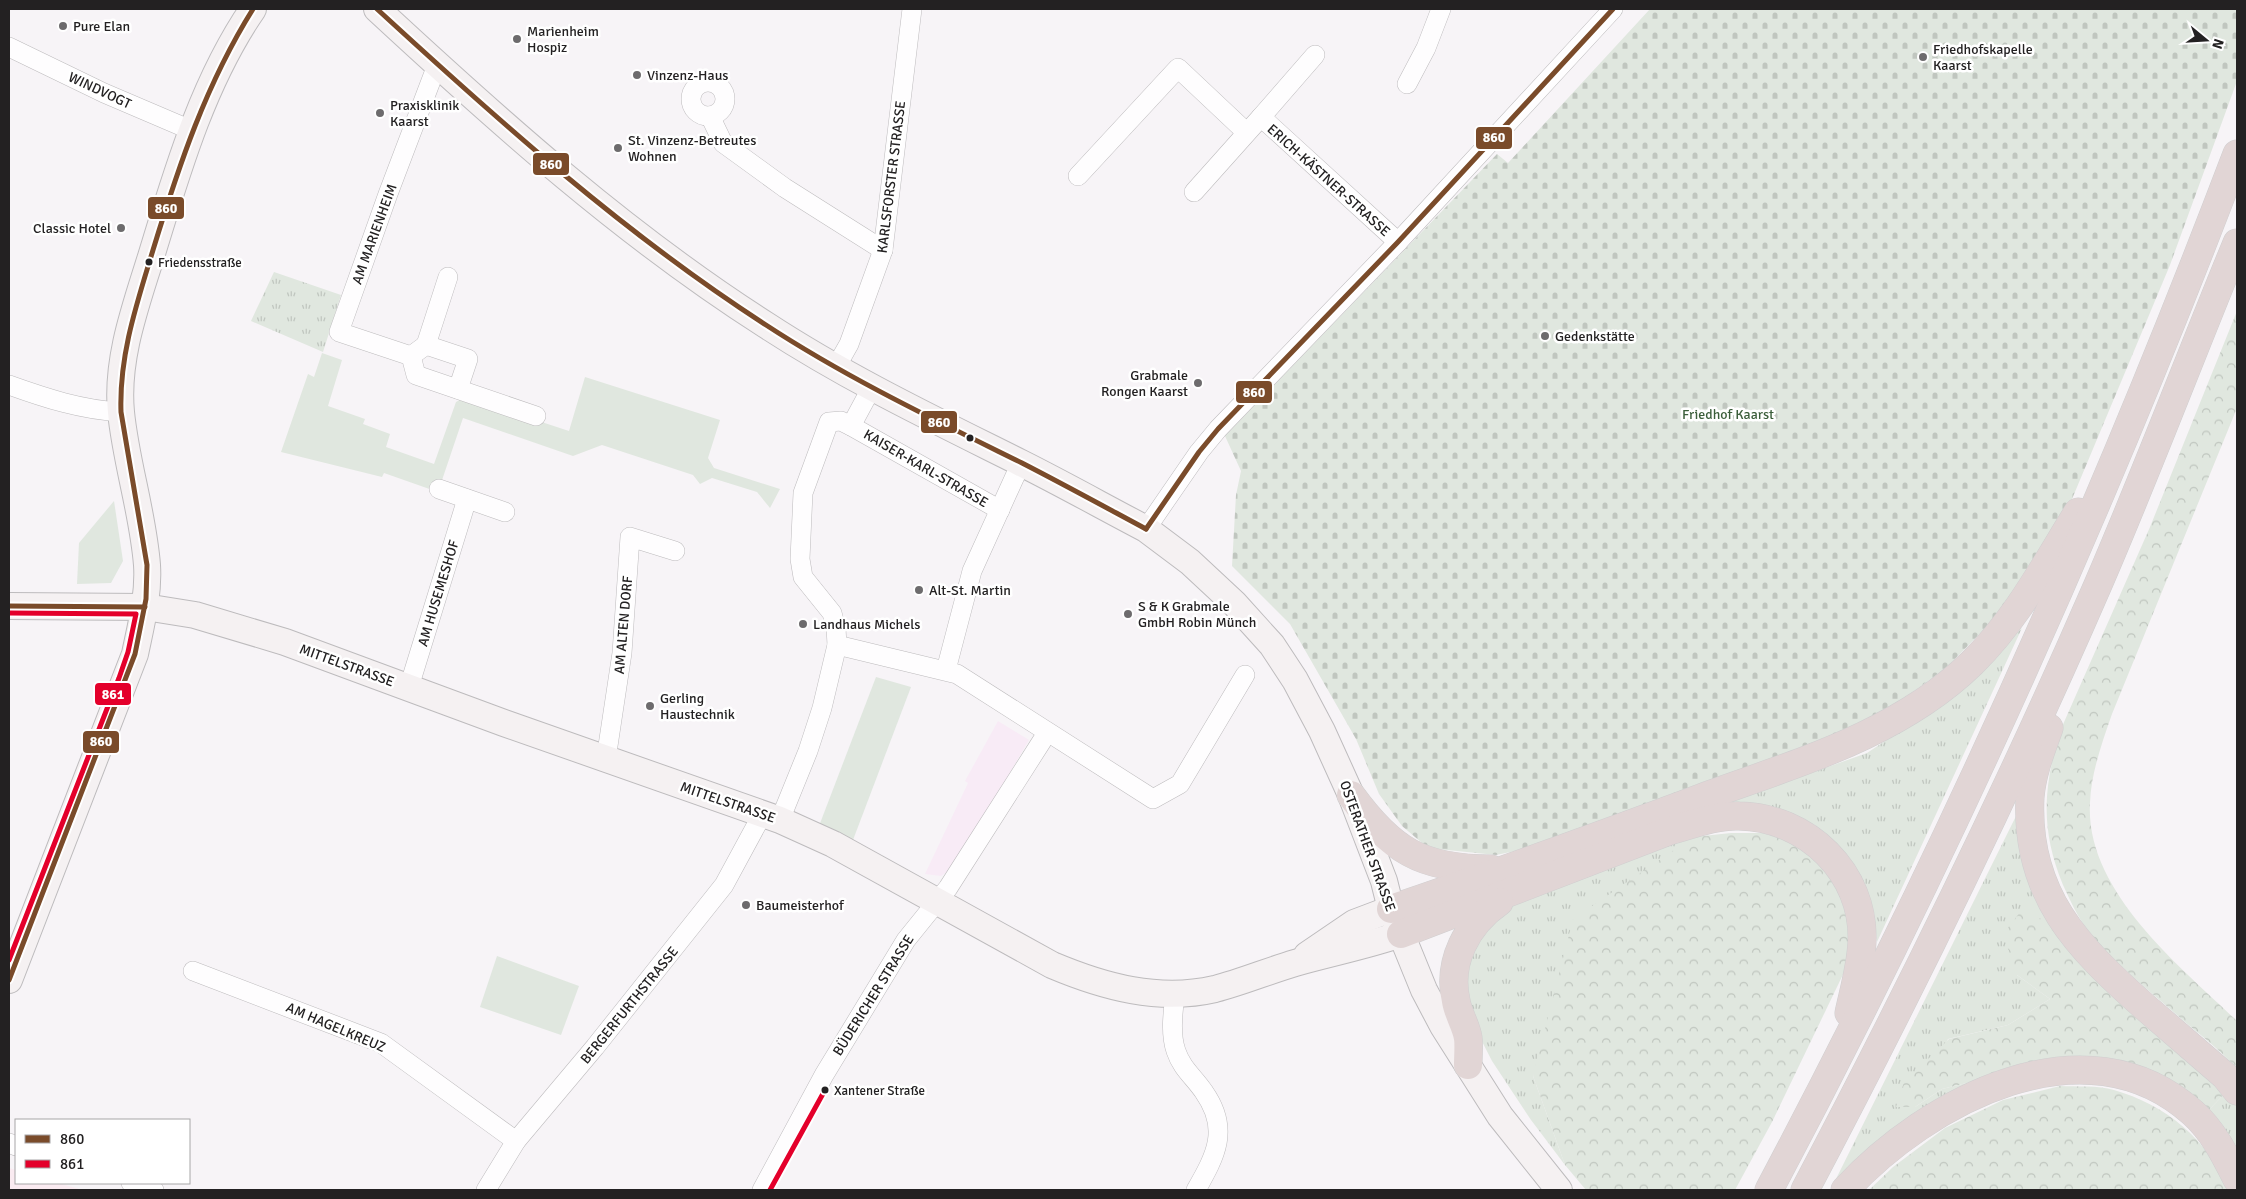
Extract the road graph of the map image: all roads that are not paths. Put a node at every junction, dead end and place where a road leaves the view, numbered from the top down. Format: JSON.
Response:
{"nodes":[{"id":1,"x":253,"y":9,"type":"edge"},
{"id":2,"x":378,"y":9,"type":"edge"},
{"id":3,"x":912,"y":9,"type":"edge"},
{"id":4,"x":1441,"y":9,"type":"edge"},
{"id":5,"x":1613,"y":9,"type":"edge"},
{"id":6,"x":9,"y":47,"type":"edge"},
{"id":7,"x":1315,"y":55,"type":"dead end"},
{"id":8,"x":437,"y":64,"type":"junction"},
{"id":9,"x":1407,"y":84,"type":"dead end"},
{"id":10,"x":710,"y":116,"type":"dead end"},
{"id":11,"x":1261,"y":117,"type":"junction"},
{"id":12,"x":192,"y":131,"type":"junction"},
{"id":13,"x":1246,"y":132,"type":"junction"},
{"id":14,"x":2237,"y":154,"type":"edge"},
{"id":15,"x":1078,"y":176,"type":"dead end"},
{"id":16,"x":1194,"y":192,"type":"dead end"},
{"id":17,"x":1398,"y":242,"type":"junction"},
{"id":18,"x":2237,"y":243,"type":"edge"},
{"id":19,"x":883,"y":250,"type":"junction"},
{"id":20,"x":448,"y":277,"type":"dead end"},
{"id":21,"x":418,"y":351,"type":"junction"},
{"id":22,"x":836,"y":367,"type":"junction"},
{"id":23,"x":9,"y":385,"type":"edge"},
{"id":24,"x":872,"y":387,"type":"junction"},
{"id":25,"x":458,"y":390,"type":"junction"},
{"id":26,"x":121,"y":412,"type":"junction"},
{"id":27,"x":536,"y":416,"type":"dead end"},
{"id":28,"x":851,"y":426,"type":"junction"},
{"id":29,"x":2124,"y":439,"type":"junction"},
{"id":30,"x":1021,"y":463,"type":"junction"},
{"id":31,"x":439,"y":489,"type":"dead end"},
{"id":32,"x":467,"y":499,"type":"junction"},
{"id":33,"x":1000,"y":510,"type":"junction"},
{"id":34,"x":506,"y":512,"type":"dead end"},
{"id":35,"x":1146,"y":529,"type":"junction"},
{"id":36,"x":674,"y":551,"type":"dead end"},
{"id":37,"x":2097,"y":587,"type":"junction"},
{"id":38,"x":9,"y":606,"type":"edge"},
{"id":39,"x":145,"y":607,"type":"junction"},
{"id":40,"x":836,"y":645,"type":"junction"},
{"id":41,"x":946,"y":670,"type":"junction"},
{"id":42,"x":1246,"y":675,"type":"dead end"},
{"id":43,"x":409,"y":687,"type":"junction"},
{"id":44,"x":1047,"y":733,"type":"junction"},
{"id":45,"x":606,"y":759,"type":"junction"},
{"id":46,"x":1351,"y":795,"type":"junction"},
{"id":47,"x":772,"y":817,"type":"junction"},
{"id":48,"x":1516,"y":878,"type":"junction"},
{"id":49,"x":938,"y":902,"type":"junction"},
{"id":50,"x":1396,"y":922,"type":"junction"},
{"id":51,"x":193,"y":971,"type":"dead end"},
{"id":52,"x":9,"y":980,"type":"edge"},
{"id":53,"x":1175,"y":994,"type":"junction"},
{"id":54,"x":1839,"y":1058,"type":"junction"},
{"id":55,"x":1468,"y":1065,"type":"junction"},
{"id":56,"x":2237,"y":1091,"type":"edge"},
{"id":57,"x":516,"y":1141,"type":"junction"},
{"id":58,"x":2237,"y":1179,"type":"edge"},
{"id":59,"x":133,"y":1184,"type":"edge"},
{"id":60,"x":154,"y":1190,"type":"edge"},
{"id":61,"x":486,"y":1190,"type":"edge"},
{"id":62,"x":762,"y":1190,"type":"edge"},
{"id":63,"x":1196,"y":1190,"type":"edge"},
{"id":64,"x":1559,"y":1190,"type":"edge"},
{"id":65,"x":1769,"y":1190,"type":"edge"},
{"id":66,"x":1805,"y":1190,"type":"edge"},
{"id":67,"x":1845,"y":1190,"type":"edge"}],
"edges":[{"from":1,"to":12,"type":"main road"},
{"from":2,"to":8,"type":"main road","name":"OSTERATHER STRASSE"},
{"from":3,"to":19,"type":"street","name":"KARLSFORSTER STRASSE"},
{"from":4,"to":9,"type":"street"},
{"from":5,"to":17,"type":"street"},
{"from":6,"to":12,"type":"street","name":"WINDVOGT"},
{"from":7,"to":11,"type":"street","name":"ERICH-KÄSTNER-STRASSE"},
{"from":8,"to":21,"type":"street","name":"AM MARIENHEIM"},
{"from":8,"to":22,"type":"main road","name":"OSTERATHER STRASSE"},
{"from":10,"to":19,"type":"street"},
{"from":11,"to":13,"type":"street","name":"ERICH-KÄSTNER-STRASSE"},
{"from":11,"to":17,"type":"street","name":"ERICH-KÄSTNER-STRASSE"},
{"from":12,"to":26,"type":"main road"},
{"from":13,"to":15,"type":"street","name":"ERICH-KÄSTNER-STRASSE"},
{"from":13,"to":16,"type":"street","name":"ERICH-KÄSTNER-STRASSE"},
{"from":14,"to":29,"type":"highway"},
{"from":17,"to":35,"type":"street"},
{"from":18,"to":37,"type":"highway"},
{"from":19,"to":22,"type":"street","name":"KARLSFORSTER STRASSE"},
{"from":20,"to":21,"type":"street"},
{"from":21,"to":25,"type":"street"},
{"from":21,"to":25,"type":"street","name":"AM MARIENHEIM"},
{"from":22,"to":24,"type":"main road","name":"OSTERATHER STRASSE"},
{"from":23,"to":26,"type":"street"},
{"from":24,"to":28,"type":"street","name":"KAISER-KARL-STRASSE"},
{"from":24,"to":30,"type":"main road","name":"OSTERATHER STRASSE"},
{"from":25,"to":27,"type":"street"},
{"from":26,"to":39,"type":"main road"},
{"from":28,"to":33,"type":"street","name":"KAISER-KARL-STRASSE"},
{"from":28,"to":40,"type":"street","name":"KAISER-KARL-STRASSE"},
{"from":29,"to":48,"type":"highway"},
{"from":29,"to":54,"type":"highway"},
{"from":30,"to":33,"type":"street"},
{"from":30,"to":35,"type":"main road","name":"OSTERATHER STRASSE"},
{"from":31,"to":32,"type":"street"},
{"from":32,"to":34,"type":"street"},
{"from":32,"to":43,"type":"street","name":"AM HUSEMESHOF"},
{"from":33,"to":41,"type":"street"},
{"from":35,"to":46,"type":"main road","name":"OSTERATHER STRASSE"},
{"from":36,"to":45,"type":"street","name":"AM ALTEN DORF"},
{"from":37,"to":56,"type":"highway"},
{"from":37,"to":66,"type":"highway"},
{"from":38,"to":39,"type":"main road","name":"MITTELSTRASSE"},
{"from":39,"to":43,"type":"main road","name":"MITTELSTRASSE"},
{"from":39,"to":52,"type":"main road"},
{"from":40,"to":41,"type":"street"},
{"from":40,"to":47,"type":"street","name":"KAISER-KARL-STRASSE"},
{"from":41,"to":44,"type":"street"},
{"from":42,"to":44,"type":"street"},
{"from":43,"to":45,"type":"main road","name":"MITTELSTRASSE"},
{"from":44,"to":49,"type":"street","name":"BÜDERICHER STRASSE"},
{"from":45,"to":47,"type":"main road","name":"MITTELSTRASSE"},
{"from":46,"to":48,"type":"highway"},
{"from":46,"to":50,"type":"main road","name":"OSTERATHER STRASSE"},
{"from":47,"to":49,"type":"main road","name":"MITTELSTRASSE"},
{"from":47,"to":57,"type":"street","name":"BERGERFURTHSTRASSE"},
{"from":48,"to":50,"type":"highway"},
{"from":48,"to":54,"type":"highway"},
{"from":48,"to":55,"type":"highway"},
{"from":49,"to":53,"type":"main road","name":"MITTELSTRASSE"},
{"from":49,"to":62,"type":"street","name":"BÜDERICHER STRASSE"},
{"from":50,"to":53,"type":"main road","name":"MITTELSTRASSE"},
{"from":50,"to":55,"type":"main road","name":"OSTERATHER STRASSE"},
{"from":51,"to":57,"type":"street","name":"AM HAGELKREUZ"},
{"from":53,"to":63,"type":"street"},
{"from":54,"to":65,"type":"highway"},
{"from":55,"to":64,"type":"main road","name":"OSTERATHER STRASSE"},
{"from":57,"to":61,"type":"street","name":"BERGERFURTHSTRASSE"},
{"from":58,"to":67,"type":"highway"},
{"from":59,"to":60,"type":"street"}]}
